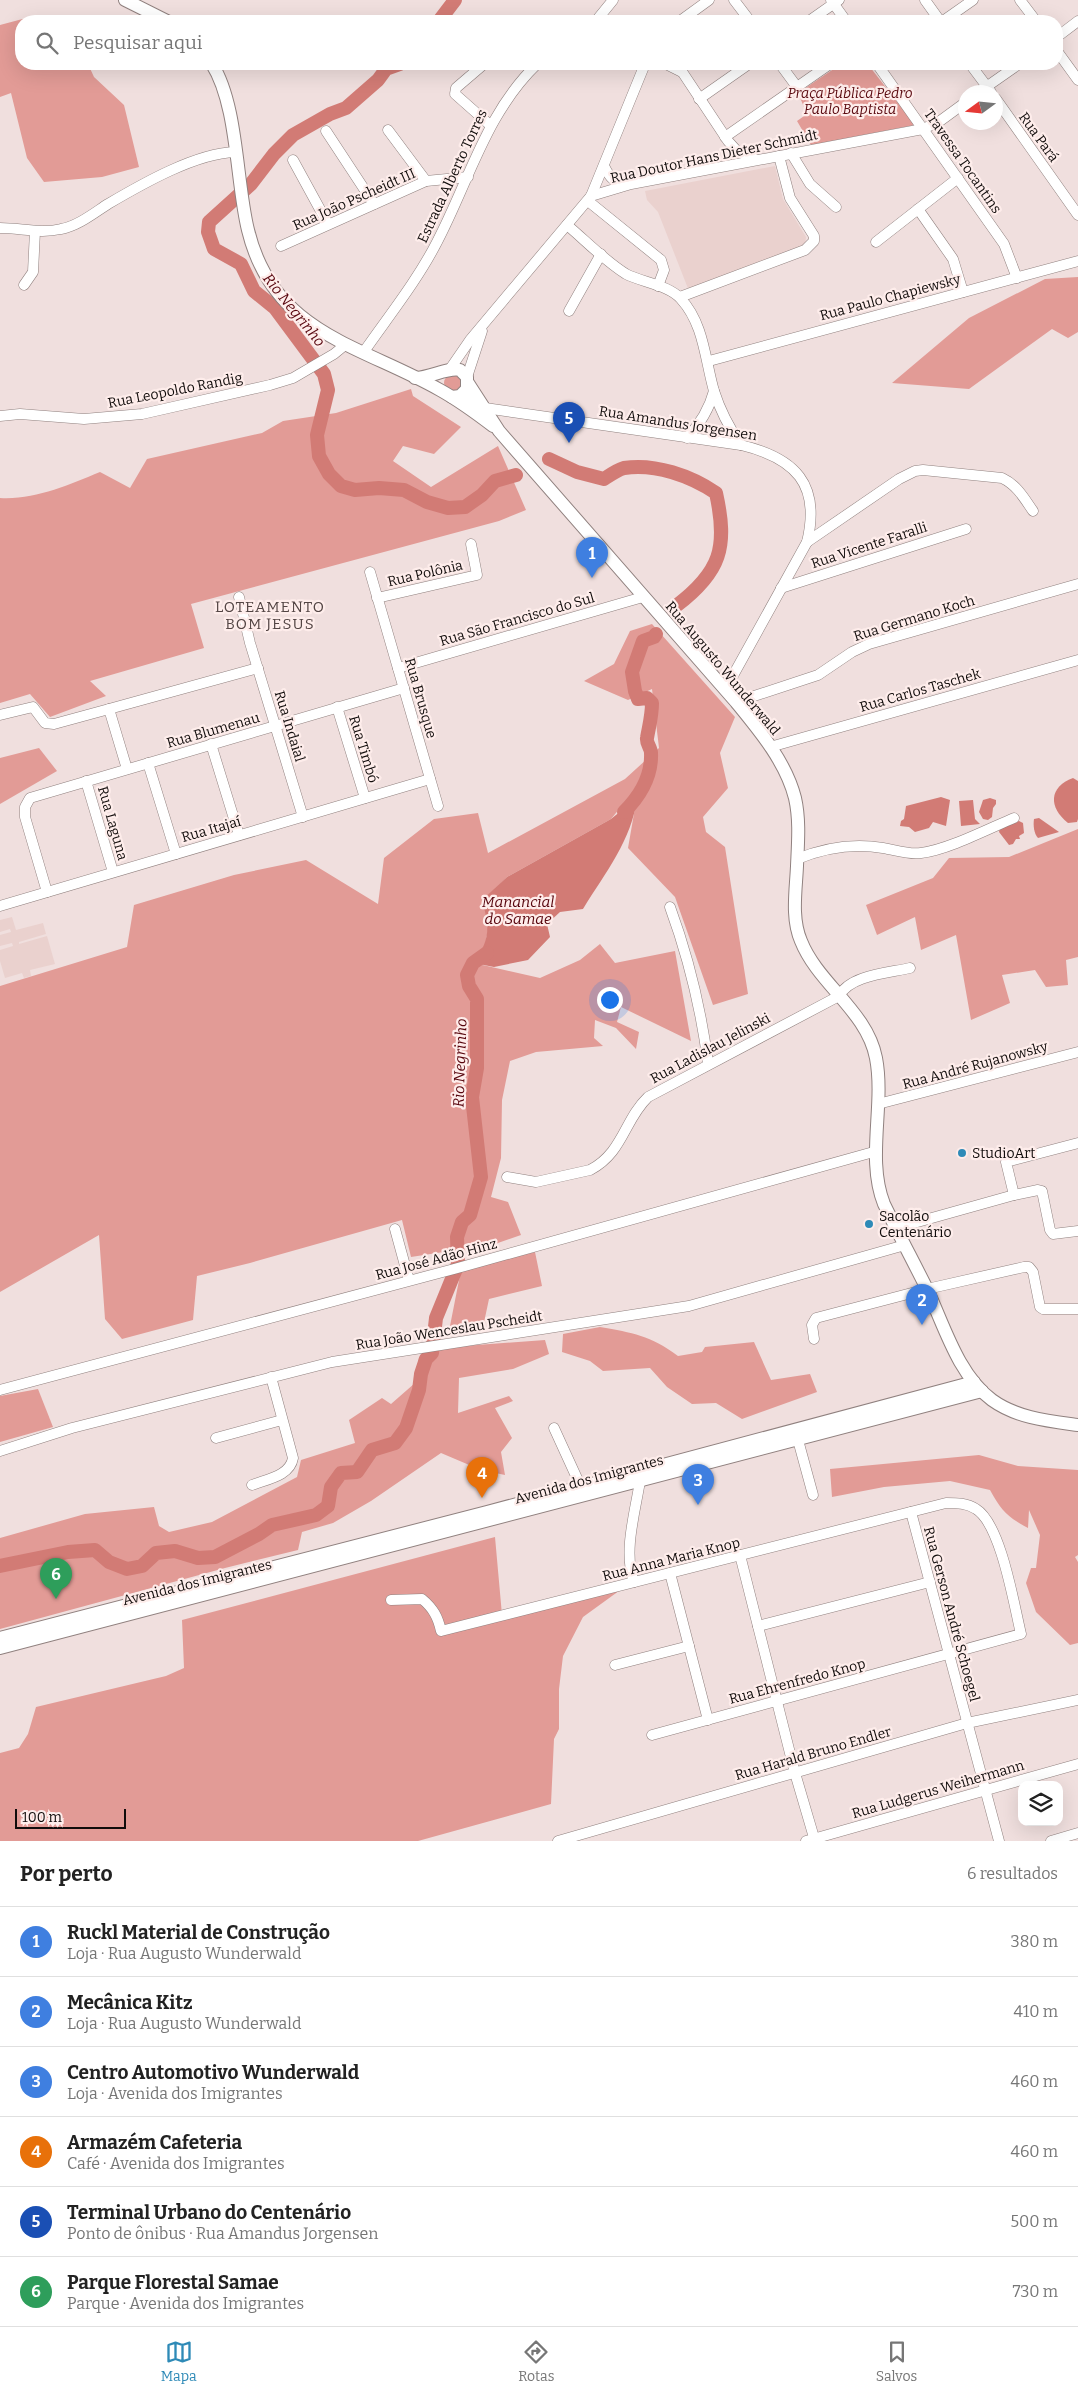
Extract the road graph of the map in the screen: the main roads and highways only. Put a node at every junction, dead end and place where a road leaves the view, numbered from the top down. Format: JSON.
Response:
{"nodes":[{"id":1,"x":125,"y":0,"type":"edge"},
{"id":2,"x":155,"y":15,"type":"edge"},
{"id":3,"x":214,"y":70,"type":"edge"},
{"id":4,"x":447,"y":370,"type":"junction"},
{"id":5,"x":415,"y":378,"type":"junction"},
{"id":6,"x":468,"y":380,"type":"junction"},
{"id":7,"x":451,"y":395,"type":"junction"},
{"id":8,"x":499,"y":431,"type":"junction"},
{"id":9,"x":978,"y":1387,"type":"junction"},
{"id":10,"x":1078,"y":1425,"type":"edge"},
{"id":11,"x":798,"y":1435,"type":"junction"},
{"id":12,"x":543,"y":1498,"type":"junction"},
{"id":13,"x":530,"y":1511,"type":"junction"},
{"id":14,"x":487,"y":1512,"type":"junction"},
{"id":15,"x":478,"y":1524,"type":"junction"},
{"id":16,"x":400,"y":1535,"type":"junction"},
{"id":17,"x":387,"y":1548,"type":"junction"},
{"id":18,"x":304,"y":1565,"type":"junction"},
{"id":19,"x":0,"y":1638,"type":"edge"},
{"id":20,"x":0,"y":1648,"type":"edge"}],
"edges":[{"from":1,"to":2,"type":"main road"},
{"from":3,"to":5,"type":"main road","name":"Rua Augusto Wunderwald"},
{"from":4,"to":5,"type":"main road"},
{"from":4,"to":6,"type":"main road"},
{"from":4,"to":7,"type":"main road"},
{"from":5,"to":7,"type":"main road","name":"Rua Augusto Wunderwald"},
{"from":6,"to":7,"type":"main road"},
{"from":6,"to":8,"type":"main road","name":"Rua Augusto Wunderwald"},
{"from":7,"to":8,"type":"main road","name":"Rua Augusto Wunderwald"},
{"from":8,"to":9,"type":"main road","name":"Rua Augusto Wunderwald"},
{"from":9,"to":10,"type":"main road","name":"Rua Augusto Wunderwald"},
{"from":9,"to":11,"type":"main road","name":"Avenida dos Imigrantes"},
{"from":11,"to":12,"type":"main road","name":"Avenida dos Imigrantes"},
{"from":11,"to":13,"type":"main road","name":"Avenida dos Imigrantes"},
{"from":12,"to":13,"type":"main road"},
{"from":12,"to":14,"type":"main road","name":"Avenida dos Imigrantes"},
{"from":13,"to":15,"type":"main road","name":"Avenida dos Imigrantes"},
{"from":14,"to":15,"type":"main road"},
{"from":14,"to":16,"type":"main road","name":"Avenida dos Imigrantes"},
{"from":15,"to":17,"type":"main road","name":"Avenida dos Imigrantes"},
{"from":16,"to":17,"type":"main road"},
{"from":16,"to":18,"type":"main road","name":"Avenida dos Imigrantes"},
{"from":17,"to":18,"type":"main road","name":"Avenida dos Imigrantes"},
{"from":18,"to":19,"type":"main road","name":"Avenida dos Imigrantes"},
{"from":18,"to":20,"type":"main road","name":"Avenida dos Imigrantes"}]}
